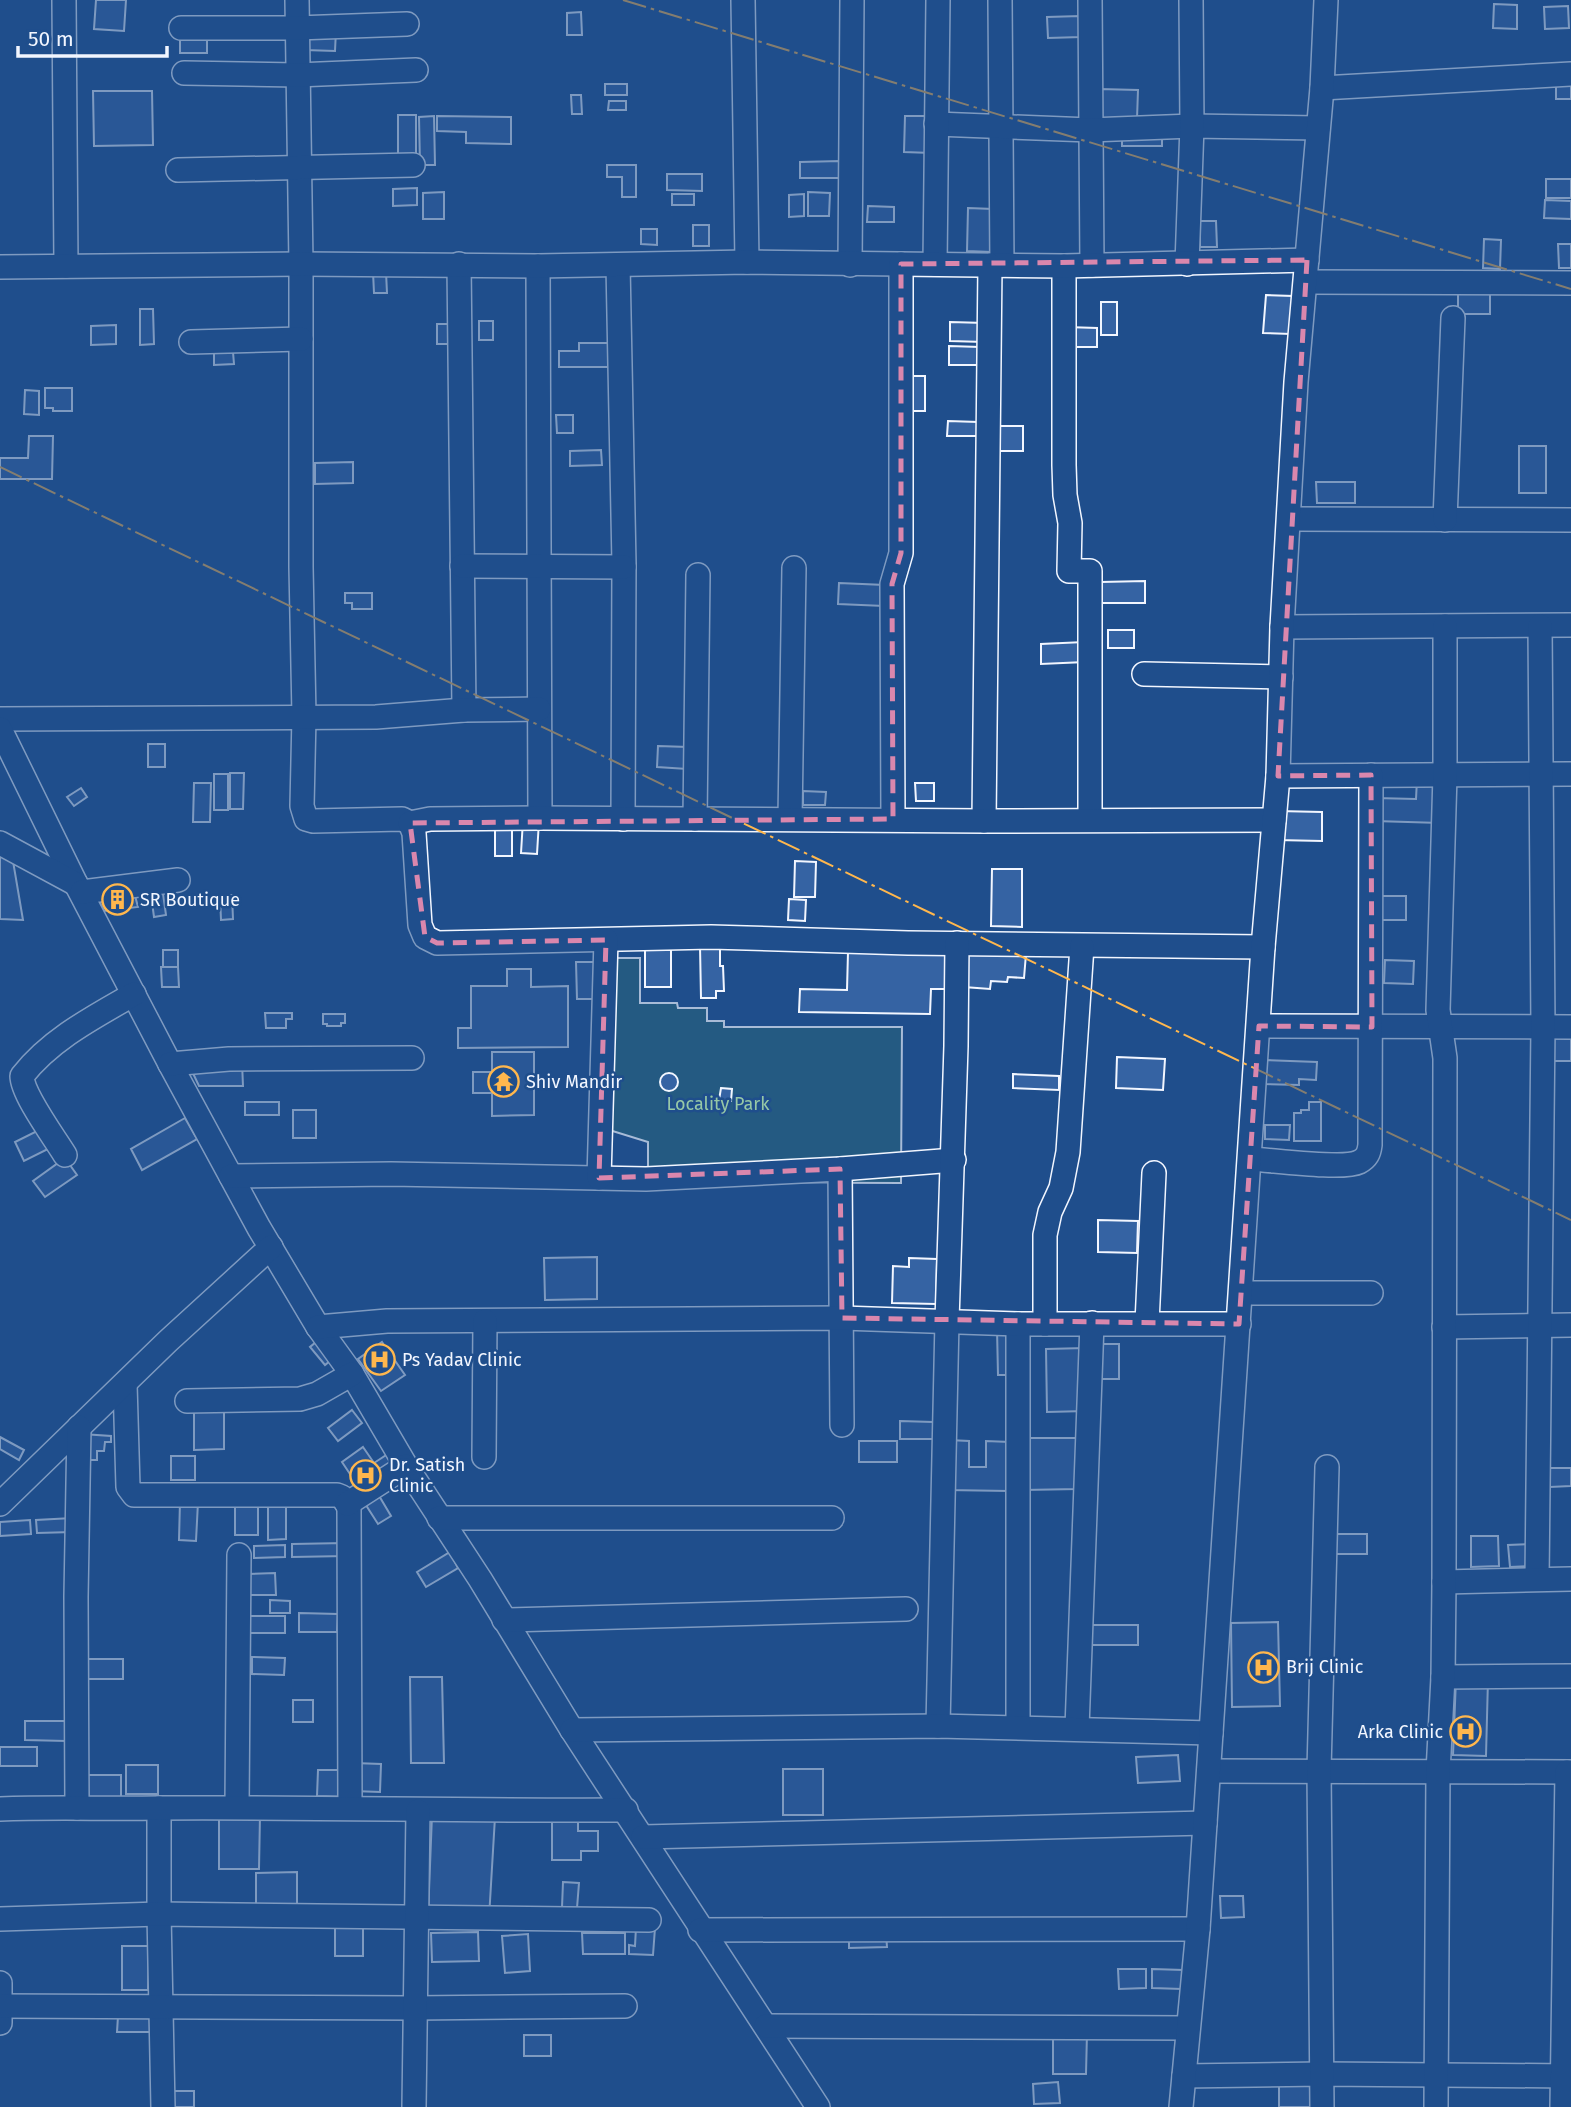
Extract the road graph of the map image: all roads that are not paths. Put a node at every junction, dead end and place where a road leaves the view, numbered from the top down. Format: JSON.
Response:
{"nodes":[{"id":1,"x":64,"y":0,"type":"edge"},
{"id":2,"x":297,"y":0,"type":"edge"},
{"id":3,"x":743,"y":0,"type":"edge"},
{"id":4,"x":852,"y":0,"type":"edge"},
{"id":5,"x":937,"y":0,"type":"edge"},
{"id":6,"x":1000,"y":0,"type":"edge"},
{"id":7,"x":1090,"y":0,"type":"edge"},
{"id":8,"x":1191,"y":0,"type":"edge"},
{"id":9,"x":1326,"y":0,"type":"edge"},
{"id":10,"x":408,"y":24,"type":"dead end"},
{"id":11,"x":181,"y":28,"type":"dead end"},
{"id":12,"x":297,"y":28,"type":"junction"},
{"id":13,"x":416,"y":70,"type":"dead end"},
{"id":14,"x":184,"y":73,"type":"dead end"},
{"id":15,"x":1571,"y":74,"type":"edge"},
{"id":16,"x":297,"y":75,"type":"junction"},
{"id":17,"x":1322,"y":88,"type":"junction"},
{"id":18,"x":936,"y":124,"type":"junction"},
{"id":19,"x":1002,"y":125,"type":"junction"},
{"id":20,"x":1192,"y":126,"type":"junction"},
{"id":21,"x":1318,"y":128,"type":"junction"},
{"id":22,"x":1090,"y":130,"type":"junction"},
{"id":23,"x":413,"y":165,"type":"dead end"},
{"id":24,"x":299,"y":167,"type":"junction"},
{"id":25,"x":178,"y":170,"type":"dead end"},
{"id":26,"x":747,"y":262,"type":"junction"},
{"id":27,"x":301,"y":264,"type":"junction"},
{"id":28,"x":459,"y":264,"type":"junction"},
{"id":29,"x":901,"y":264,"type":"junction"},
{"id":30,"x":935,"y":264,"type":"junction"},
{"id":31,"x":1187,"y":264,"type":"junction"},
{"id":32,"x":538,"y":265,"type":"junction"},
{"id":33,"x":618,"y":265,"type":"junction"},
{"id":34,"x":850,"y":265,"type":"junction"},
{"id":35,"x":996,"y":265,"type":"junction"},
{"id":36,"x":1092,"y":265,"type":"junction"},
{"id":37,"x":66,"y":266,"type":"junction"},
{"id":38,"x":1064,"y":266,"type":"junction"},
{"id":39,"x":0,"y":267,"type":"edge"},
{"id":40,"x":1307,"y":271,"type":"junction"},
{"id":41,"x":1571,"y":283,"type":"edge"},
{"id":42,"x":1453,"y":317,"type":"dead end"},
{"id":43,"x":301,"y":339,"type":"junction"},
{"id":44,"x":191,"y":342,"type":"dead end"},
{"id":45,"x":1289,"y":519,"type":"junction"},
{"id":46,"x":1445,"y":520,"type":"junction"},
{"id":47,"x":1571,"y":520,"type":"edge"},
{"id":48,"x":462,"y":566,"type":"junction"},
{"id":49,"x":538,"y":566,"type":"junction"},
{"id":50,"x":624,"y":567,"type":"junction"},
{"id":51,"x":794,"y":568,"type":"dead end"},
{"id":52,"x":698,"y":575,"type":"dead end"},
{"id":53,"x":1571,"y":625,"type":"edge"},
{"id":54,"x":1445,"y":626,"type":"junction"},
{"id":55,"x":1540,"y":626,"type":"junction"},
{"id":56,"x":1282,"y":627,"type":"junction"},
{"id":57,"x":1144,"y":674,"type":"dead end"},
{"id":58,"x":1281,"y":677,"type":"junction"},
{"id":59,"x":538,"y":709,"type":"junction"},
{"id":60,"x":464,"y":710,"type":"junction"},
{"id":61,"x":304,"y":716,"type":"junction"},
{"id":62,"x":0,"y":719,"type":"edge"},
{"id":63,"x":0,"y":729,"type":"edge"},
{"id":64,"x":1540,"y":774,"type":"junction"},
{"id":65,"x":1571,"y":774,"type":"edge"},
{"id":66,"x":1371,"y":775,"type":"junction"},
{"id":67,"x":1445,"y":775,"type":"junction"},
{"id":68,"x":1278,"y":776,"type":"junction"},
{"id":69,"x":540,"y":818,"type":"junction"},
{"id":70,"x":790,"y":818,"type":"junction"},
{"id":71,"x":623,"y":819,"type":"junction"},
{"id":72,"x":695,"y":819,"type":"junction"},
{"id":73,"x":894,"y":819,"type":"junction"},
{"id":74,"x":1090,"y":820,"type":"junction"},
{"id":75,"x":1274,"y":820,"type":"junction"},
{"id":76,"x":984,"y":821,"type":"junction"},
{"id":77,"x":410,"y":823,"type":"junction"},
{"id":78,"x":0,"y":843,"type":"edge"},
{"id":79,"x":178,"y":880,"type":"dead end"},
{"id":80,"x":79,"y":888,"type":"junction"},
{"id":81,"x":606,"y":940,"type":"junction"},
{"id":82,"x":957,"y":943,"type":"junction"},
{"id":83,"x":1082,"y":946,"type":"junction"},
{"id":84,"x":1263,"y":947,"type":"junction"},
{"id":85,"x":134,"y":994,"type":"junction"},
{"id":86,"x":1259,"y":1026,"type":"junction"},
{"id":87,"x":1371,"y":1027,"type":"junction"},
{"id":88,"x":1440,"y":1027,"type":"junction"},
{"id":89,"x":1543,"y":1027,"type":"junction"},
{"id":90,"x":1571,"y":1027,"type":"edge"},
{"id":91,"x":412,"y":1058,"type":"dead end"},
{"id":92,"x":170,"y":1065,"type":"junction"},
{"id":93,"x":65,"y":1155,"type":"dead end"},
{"id":94,"x":1250,"y":1158,"type":"junction"},
{"id":95,"x":954,"y":1160,"type":"junction"},
{"id":96,"x":840,"y":1169,"type":"junction"},
{"id":97,"x":1154,"y":1173,"type":"dead end"},
{"id":98,"x":231,"y":1177,"type":"junction"},
{"id":99,"x":599,"y":1178,"type":"junction"},
{"id":100,"x":271,"y":1247,"type":"junction"},
{"id":101,"x":1241,"y":1293,"type":"junction"},
{"id":102,"x":1371,"y":1293,"type":"dead end"},
{"id":103,"x":842,"y":1318,"type":"junction"},
{"id":104,"x":485,"y":1321,"type":"junction"},
{"id":105,"x":947,"y":1321,"type":"junction"},
{"id":106,"x":1092,"y":1323,"type":"junction"},
{"id":107,"x":1147,"y":1323,"type":"junction"},
{"id":108,"x":1018,"y":1324,"type":"junction"},
{"id":109,"x":1045,"y":1324,"type":"junction"},
{"id":110,"x":1239,"y":1324,"type":"junction"},
{"id":111,"x":1571,"y":1325,"type":"edge"},
{"id":112,"x":1541,"y":1326,"type":"junction"},
{"id":113,"x":318,"y":1327,"type":"junction"},
{"id":114,"x":1444,"y":1327,"type":"junction"},
{"id":115,"x":352,"y":1374,"type":"junction"},
{"id":116,"x":125,"y":1384,"type":"junction"},
{"id":117,"x":187,"y":1401,"type":"dead end"},
{"id":118,"x":842,"y":1424,"type":"dead end"},
{"id":119,"x":79,"y":1427,"type":"junction"},
{"id":120,"x":484,"y":1457,"type":"dead end"},
{"id":121,"x":406,"y":1466,"type":"junction"},
{"id":122,"x":1327,"y":1467,"type":"dead end"},
{"id":123,"x":0,"y":1504,"type":"edge"},
{"id":124,"x":347,"y":1504,"type":"junction"},
{"id":125,"x":439,"y":1518,"type":"junction"},
{"id":126,"x":832,"y":1518,"type":"dead end"},
{"id":127,"x":239,"y":1555,"type":"dead end"},
{"id":128,"x":1536,"y":1579,"type":"junction"},
{"id":129,"x":1571,"y":1579,"type":"edge"},
{"id":130,"x":1444,"y":1582,"type":"junction"},
{"id":131,"x":906,"y":1609,"type":"dead end"},
{"id":132,"x":504,"y":1620,"type":"junction"},
{"id":133,"x":1571,"y":1676,"type":"edge"},
{"id":134,"x":1443,"y":1677,"type":"junction"},
{"id":135,"x":938,"y":1726,"type":"junction"},
{"id":136,"x":1018,"y":1727,"type":"junction"},
{"id":137,"x":1077,"y":1728,"type":"junction"},
{"id":138,"x":572,"y":1730,"type":"junction"},
{"id":139,"x":1212,"y":1733,"type":"junction"},
{"id":140,"x":1319,"y":1770,"type":"junction"},
{"id":141,"x":1209,"y":1771,"type":"junction"},
{"id":142,"x":1438,"y":1772,"type":"junction"},
{"id":143,"x":1569,"y":1772,"type":"edge"},
{"id":144,"x":237,"y":1807,"type":"junction"},
{"id":145,"x":350,"y":1807,"type":"junction"},
{"id":146,"x":78,"y":1808,"type":"junction"},
{"id":147,"x":159,"y":1808,"type":"junction"},
{"id":148,"x":0,"y":1809,"type":"edge"},
{"id":149,"x":626,"y":1810,"type":"junction"},
{"id":150,"x":418,"y":1811,"type":"junction"},
{"id":151,"x":1205,"y":1823,"type":"junction"},
{"id":152,"x":643,"y":1837,"type":"junction"},
{"id":153,"x":159,"y":1914,"type":"junction"},
{"id":154,"x":0,"y":1919,"type":"edge"},
{"id":155,"x":416,"y":1919,"type":"junction"},
{"id":156,"x":649,"y":1920,"type":"dead end"},
{"id":157,"x":1198,"y":1929,"type":"junction"},
{"id":158,"x":700,"y":1930,"type":"junction"},
{"id":159,"x":0,"y":1983,"type":"edge"},
{"id":160,"x":0,"y":2006,"type":"edge"},
{"id":161,"x":625,"y":2006,"type":"dead end"},
{"id":162,"x":161,"y":2008,"type":"junction"},
{"id":163,"x":414,"y":2008,"type":"junction"},
{"id":164,"x":0,"y":2023,"type":"edge"},
{"id":165,"x":766,"y":2026,"type":"junction"},
{"id":166,"x":1188,"y":2028,"type":"junction"},
{"id":167,"x":1322,"y":2074,"type":"junction"},
{"id":168,"x":1184,"y":2076,"type":"junction"},
{"id":169,"x":1437,"y":2076,"type":"junction"},
{"id":170,"x":1566,"y":2076,"type":"edge"},
{"id":171,"x":163,"y":2107,"type":"edge"},
{"id":172,"x":414,"y":2107,"type":"edge"},
{"id":173,"x":818,"y":2107,"type":"edge"},
{"id":174,"x":1181,"y":2107,"type":"edge"},
{"id":175,"x":1322,"y":2107,"type":"edge"},
{"id":176,"x":1436,"y":2107,"type":"edge"},
{"id":177,"x":1562,"y":2107,"type":"edge"}],
"edges":[{"from":1,"to":37,"type":"street"},
{"from":2,"to":12,"type":"street"},
{"from":3,"to":26,"type":"street"},
{"from":4,"to":34,"type":"street"},
{"from":5,"to":18,"type":"street"},
{"from":6,"to":19,"type":"street"},
{"from":7,"to":22,"type":"street"},
{"from":8,"to":20,"type":"street"},
{"from":9,"to":17,"type":"street"},
{"from":10,"to":12,"type":"street"},
{"from":11,"to":12,"type":"street"},
{"from":12,"to":16,"type":"street"},
{"from":13,"to":16,"type":"street"},
{"from":14,"to":16,"type":"street"},
{"from":15,"to":17,"type":"street"},
{"from":16,"to":24,"type":"street"},
{"from":17,"to":21,"type":"street"},
{"from":18,"to":19,"type":"street"},
{"from":18,"to":30,"type":"street"},
{"from":19,"to":22,"type":"street"},
{"from":19,"to":35,"type":"street"},
{"from":20,"to":21,"type":"street"},
{"from":20,"to":22,"type":"street"},
{"from":20,"to":31,"type":"street"},
{"from":21,"to":40,"type":"street"},
{"from":22,"to":36,"type":"street"},
{"from":23,"to":24,"type":"street"},
{"from":24,"to":25,"type":"street"},
{"from":24,"to":27,"type":"street"},
{"from":26,"to":33,"type":"street"},
{"from":26,"to":34,"type":"street"},
{"from":27,"to":28,"type":"street"},
{"from":27,"to":37,"type":"street"},
{"from":27,"to":43,"type":"street"},
{"from":28,"to":32,"type":"street"},
{"from":28,"to":48,"type":"street"},
{"from":29,"to":30,"type":"street"},
{"from":29,"to":34,"type":"street"},
{"from":29,"to":73,"type":"street"},
{"from":30,"to":35,"type":"street"},
{"from":31,"to":36,"type":"street"},
{"from":31,"to":40,"type":"street"},
{"from":32,"to":33,"type":"street"},
{"from":32,"to":49,"type":"street"},
{"from":33,"to":50,"type":"street"},
{"from":35,"to":38,"type":"street"},
{"from":35,"to":76,"type":"street"},
{"from":36,"to":38,"type":"street"},
{"from":37,"to":39,"type":"street"},
{"from":38,"to":74,"type":"street"},
{"from":40,"to":41,"type":"street"},
{"from":40,"to":45,"type":"street"},
{"from":42,"to":46,"type":"street"},
{"from":43,"to":44,"type":"street"},
{"from":43,"to":61,"type":"street"},
{"from":45,"to":46,"type":"street"},
{"from":45,"to":56,"type":"street"},
{"from":46,"to":47,"type":"street"},
{"from":48,"to":49,"type":"street"},
{"from":48,"to":60,"type":"street"},
{"from":49,"to":50,"type":"street"},
{"from":49,"to":59,"type":"street"},
{"from":50,"to":71,"type":"street"},
{"from":51,"to":70,"type":"street"},
{"from":52,"to":72,"type":"street"},
{"from":53,"to":55,"type":"street"},
{"from":54,"to":55,"type":"street"},
{"from":54,"to":56,"type":"street"},
{"from":54,"to":67,"type":"street"},
{"from":55,"to":64,"type":"street"},
{"from":56,"to":58,"type":"street"},
{"from":57,"to":58,"type":"street"},
{"from":58,"to":68,"type":"street"},
{"from":59,"to":60,"type":"street"},
{"from":59,"to":69,"type":"street"},
{"from":60,"to":61,"type":"street"},
{"from":61,"to":62,"type":"street"},
{"from":61,"to":77,"type":"street"},
{"from":63,"to":80,"type":"street"},
{"from":64,"to":65,"type":"street"},
{"from":64,"to":67,"type":"street"},
{"from":64,"to":89,"type":"street"},
{"from":66,"to":67,"type":"street"},
{"from":66,"to":68,"type":"street"},
{"from":66,"to":87,"type":"street"},
{"from":67,"to":88,"type":"street"},
{"from":68,"to":75,"type":"street"},
{"from":69,"to":71,"type":"street"},
{"from":69,"to":77,"type":"street"},
{"from":70,"to":72,"type":"street"},
{"from":70,"to":73,"type":"street"},
{"from":71,"to":72,"type":"street"},
{"from":73,"to":76,"type":"street"},
{"from":74,"to":75,"type":"street"},
{"from":74,"to":76,"type":"street"},
{"from":75,"to":84,"type":"street"},
{"from":77,"to":81,"type":"street"},
{"from":78,"to":80,"type":"street"},
{"from":79,"to":80,"type":"street"},
{"from":80,"to":85,"type":"street"},
{"from":81,"to":82,"type":"street"},
{"from":81,"to":99,"type":"street"},
{"from":82,"to":83,"type":"street"},
{"from":82,"to":95,"type":"street"},
{"from":83,"to":84,"type":"street"},
{"from":83,"to":109,"type":"street"},
{"from":84,"to":86,"type":"street"},
{"from":85,"to":92,"type":"street"},
{"from":85,"to":93,"type":"street"},
{"from":86,"to":87,"type":"street"},
{"from":86,"to":94,"type":"street"},
{"from":87,"to":88,"type":"street"},
{"from":87,"to":94,"type":"street"},
{"from":88,"to":89,"type":"street"},
{"from":88,"to":114,"type":"street"},
{"from":89,"to":90,"type":"street"},
{"from":89,"to":112,"type":"street"},
{"from":91,"to":92,"type":"street"},
{"from":92,"to":98,"type":"street"},
{"from":94,"to":101,"type":"street"},
{"from":95,"to":96,"type":"street"},
{"from":95,"to":105,"type":"street"},
{"from":96,"to":99,"type":"street"},
{"from":96,"to":103,"type":"street"},
{"from":97,"to":107,"type":"street"},
{"from":98,"to":99,"type":"street"},
{"from":98,"to":100,"type":"street"},
{"from":100,"to":113,"type":"street"},
{"from":100,"to":116,"type":"street"},
{"from":101,"to":102,"type":"street"},
{"from":101,"to":110,"type":"street"},
{"from":103,"to":104,"type":"street"},
{"from":103,"to":105,"type":"street"},
{"from":103,"to":118,"type":"street"},
{"from":104,"to":113,"type":"street"},
{"from":104,"to":120,"type":"street"},
{"from":105,"to":108,"type":"street"},
{"from":105,"to":135,"type":"street"},
{"from":106,"to":107,"type":"street"},
{"from":106,"to":109,"type":"street"},
{"from":106,"to":137,"type":"street"},
{"from":107,"to":110,"type":"street"},
{"from":108,"to":109,"type":"street"},
{"from":108,"to":136,"type":"street"},
{"from":110,"to":139,"type":"street"},
{"from":111,"to":112,"type":"street"},
{"from":112,"to":114,"type":"street"},
{"from":112,"to":128,"type":"street"},
{"from":113,"to":115,"type":"street"},
{"from":114,"to":130,"type":"street"},
{"from":115,"to":117,"type":"street"},
{"from":115,"to":121,"type":"street"},
{"from":116,"to":119,"type":"street"},
{"from":116,"to":124,"type":"street"},
{"from":119,"to":123,"type":"street"},
{"from":119,"to":146,"type":"street"},
{"from":121,"to":124,"type":"street"},
{"from":121,"to":125,"type":"street"},
{"from":122,"to":140,"type":"street"},
{"from":124,"to":145,"type":"street"},
{"from":125,"to":126,"type":"street"},
{"from":125,"to":132,"type":"street"},
{"from":127,"to":144,"type":"street"},
{"from":128,"to":129,"type":"street"},
{"from":128,"to":130,"type":"street"},
{"from":130,"to":134,"type":"street"},
{"from":131,"to":132,"type":"street"},
{"from":132,"to":138,"type":"street"},
{"from":133,"to":134,"type":"street"},
{"from":134,"to":142,"type":"street"},
{"from":135,"to":136,"type":"street"},
{"from":135,"to":138,"type":"street"},
{"from":136,"to":137,"type":"street"},
{"from":137,"to":139,"type":"street"},
{"from":138,"to":149,"type":"street"},
{"from":139,"to":141,"type":"street"},
{"from":140,"to":141,"type":"street"},
{"from":140,"to":142,"type":"street"},
{"from":140,"to":167,"type":"street"},
{"from":141,"to":151,"type":"street"},
{"from":142,"to":143,"type":"street"},
{"from":142,"to":169,"type":"street"},
{"from":143,"to":170,"type":"street"},
{"from":144,"to":145,"type":"street"},
{"from":144,"to":147,"type":"street"},
{"from":145,"to":150,"type":"street"},
{"from":146,"to":147,"type":"street"},
{"from":146,"to":148,"type":"street"},
{"from":147,"to":153,"type":"street"},
{"from":149,"to":150,"type":"street"},
{"from":149,"to":152,"type":"street"},
{"from":150,"to":155,"type":"street"},
{"from":151,"to":152,"type":"street"},
{"from":151,"to":157,"type":"street"},
{"from":152,"to":158,"type":"street"},
{"from":153,"to":154,"type":"street"},
{"from":153,"to":155,"type":"street"},
{"from":153,"to":162,"type":"street"},
{"from":155,"to":156,"type":"street"},
{"from":155,"to":163,"type":"street"},
{"from":157,"to":158,"type":"street"},
{"from":157,"to":166,"type":"street"},
{"from":158,"to":165,"type":"street"},
{"from":159,"to":160,"type":"street"},
{"from":160,"to":162,"type":"street"},
{"from":160,"to":164,"type":"street"},
{"from":161,"to":163,"type":"street"},
{"from":162,"to":163,"type":"street"},
{"from":162,"to":171,"type":"street"},
{"from":163,"to":172,"type":"street"},
{"from":165,"to":166,"type":"street"},
{"from":165,"to":173,"type":"street"},
{"from":166,"to":168,"type":"street"},
{"from":167,"to":168,"type":"street"},
{"from":167,"to":169,"type":"street"},
{"from":167,"to":175,"type":"street"},
{"from":168,"to":174,"type":"street"},
{"from":169,"to":170,"type":"street"},
{"from":169,"to":176,"type":"street"},
{"from":170,"to":177,"type":"street"}]}
